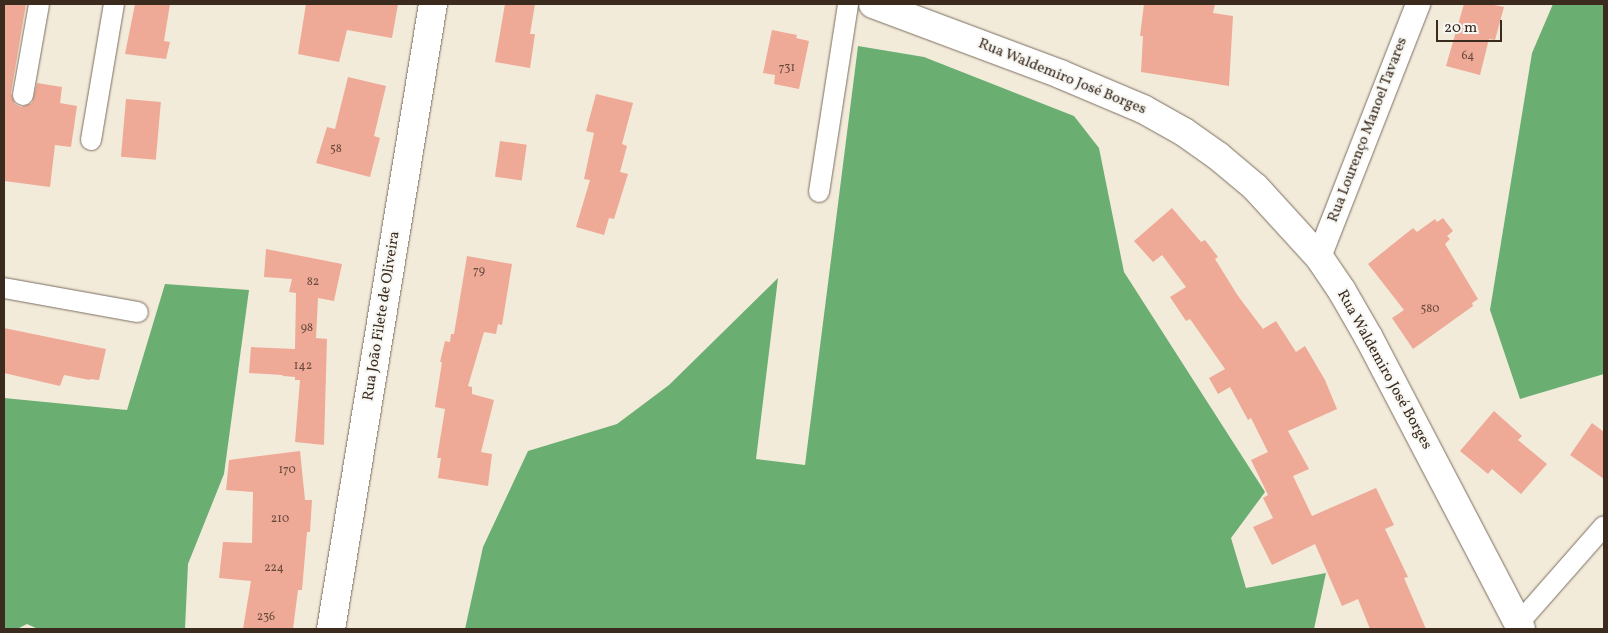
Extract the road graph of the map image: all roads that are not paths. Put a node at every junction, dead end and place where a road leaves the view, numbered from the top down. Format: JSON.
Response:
{"nodes":[{"id":1,"x":39,"y":4,"type":"edge"},
{"id":2,"x":114,"y":4,"type":"edge"},
{"id":3,"x":433,"y":4,"type":"edge"},
{"id":4,"x":848,"y":4,"type":"edge"},
{"id":5,"x":873,"y":4,"type":"edge"},
{"id":6,"x":1418,"y":4,"type":"edge"},
{"id":7,"x":23,"y":95,"type":"dead end"},
{"id":8,"x":91,"y":140,"type":"dead end"},
{"id":9,"x":819,"y":192,"type":"dead end"},
{"id":10,"x":1319,"y":256,"type":"junction"},
{"id":11,"x":4,"y":288,"type":"edge"},
{"id":12,"x":138,"y":312,"type":"dead end"},
{"id":13,"x":1604,"y":526,"type":"edge"},
{"id":14,"x":1520,"y":627,"type":"edge"},
{"id":15,"x":331,"y":629,"type":"edge"}],
"edges":[{"from":1,"to":7,"type":"street"},
{"from":2,"to":8,"type":"street"},
{"from":3,"to":15,"type":"main road","name":"Rua João Filete de Oliveira"},
{"from":4,"to":9,"type":"street"},
{"from":5,"to":10,"type":"main road","name":"Rua Waldemiro José Borges"},
{"from":6,"to":10,"type":"street","name":"Rua Lourenço Manoel Tavares"},
{"from":10,"to":14,"type":"main road","name":"Rua Waldemiro José Borges"},
{"from":11,"to":12,"type":"street"},
{"from":13,"to":14,"type":"street"}]}
